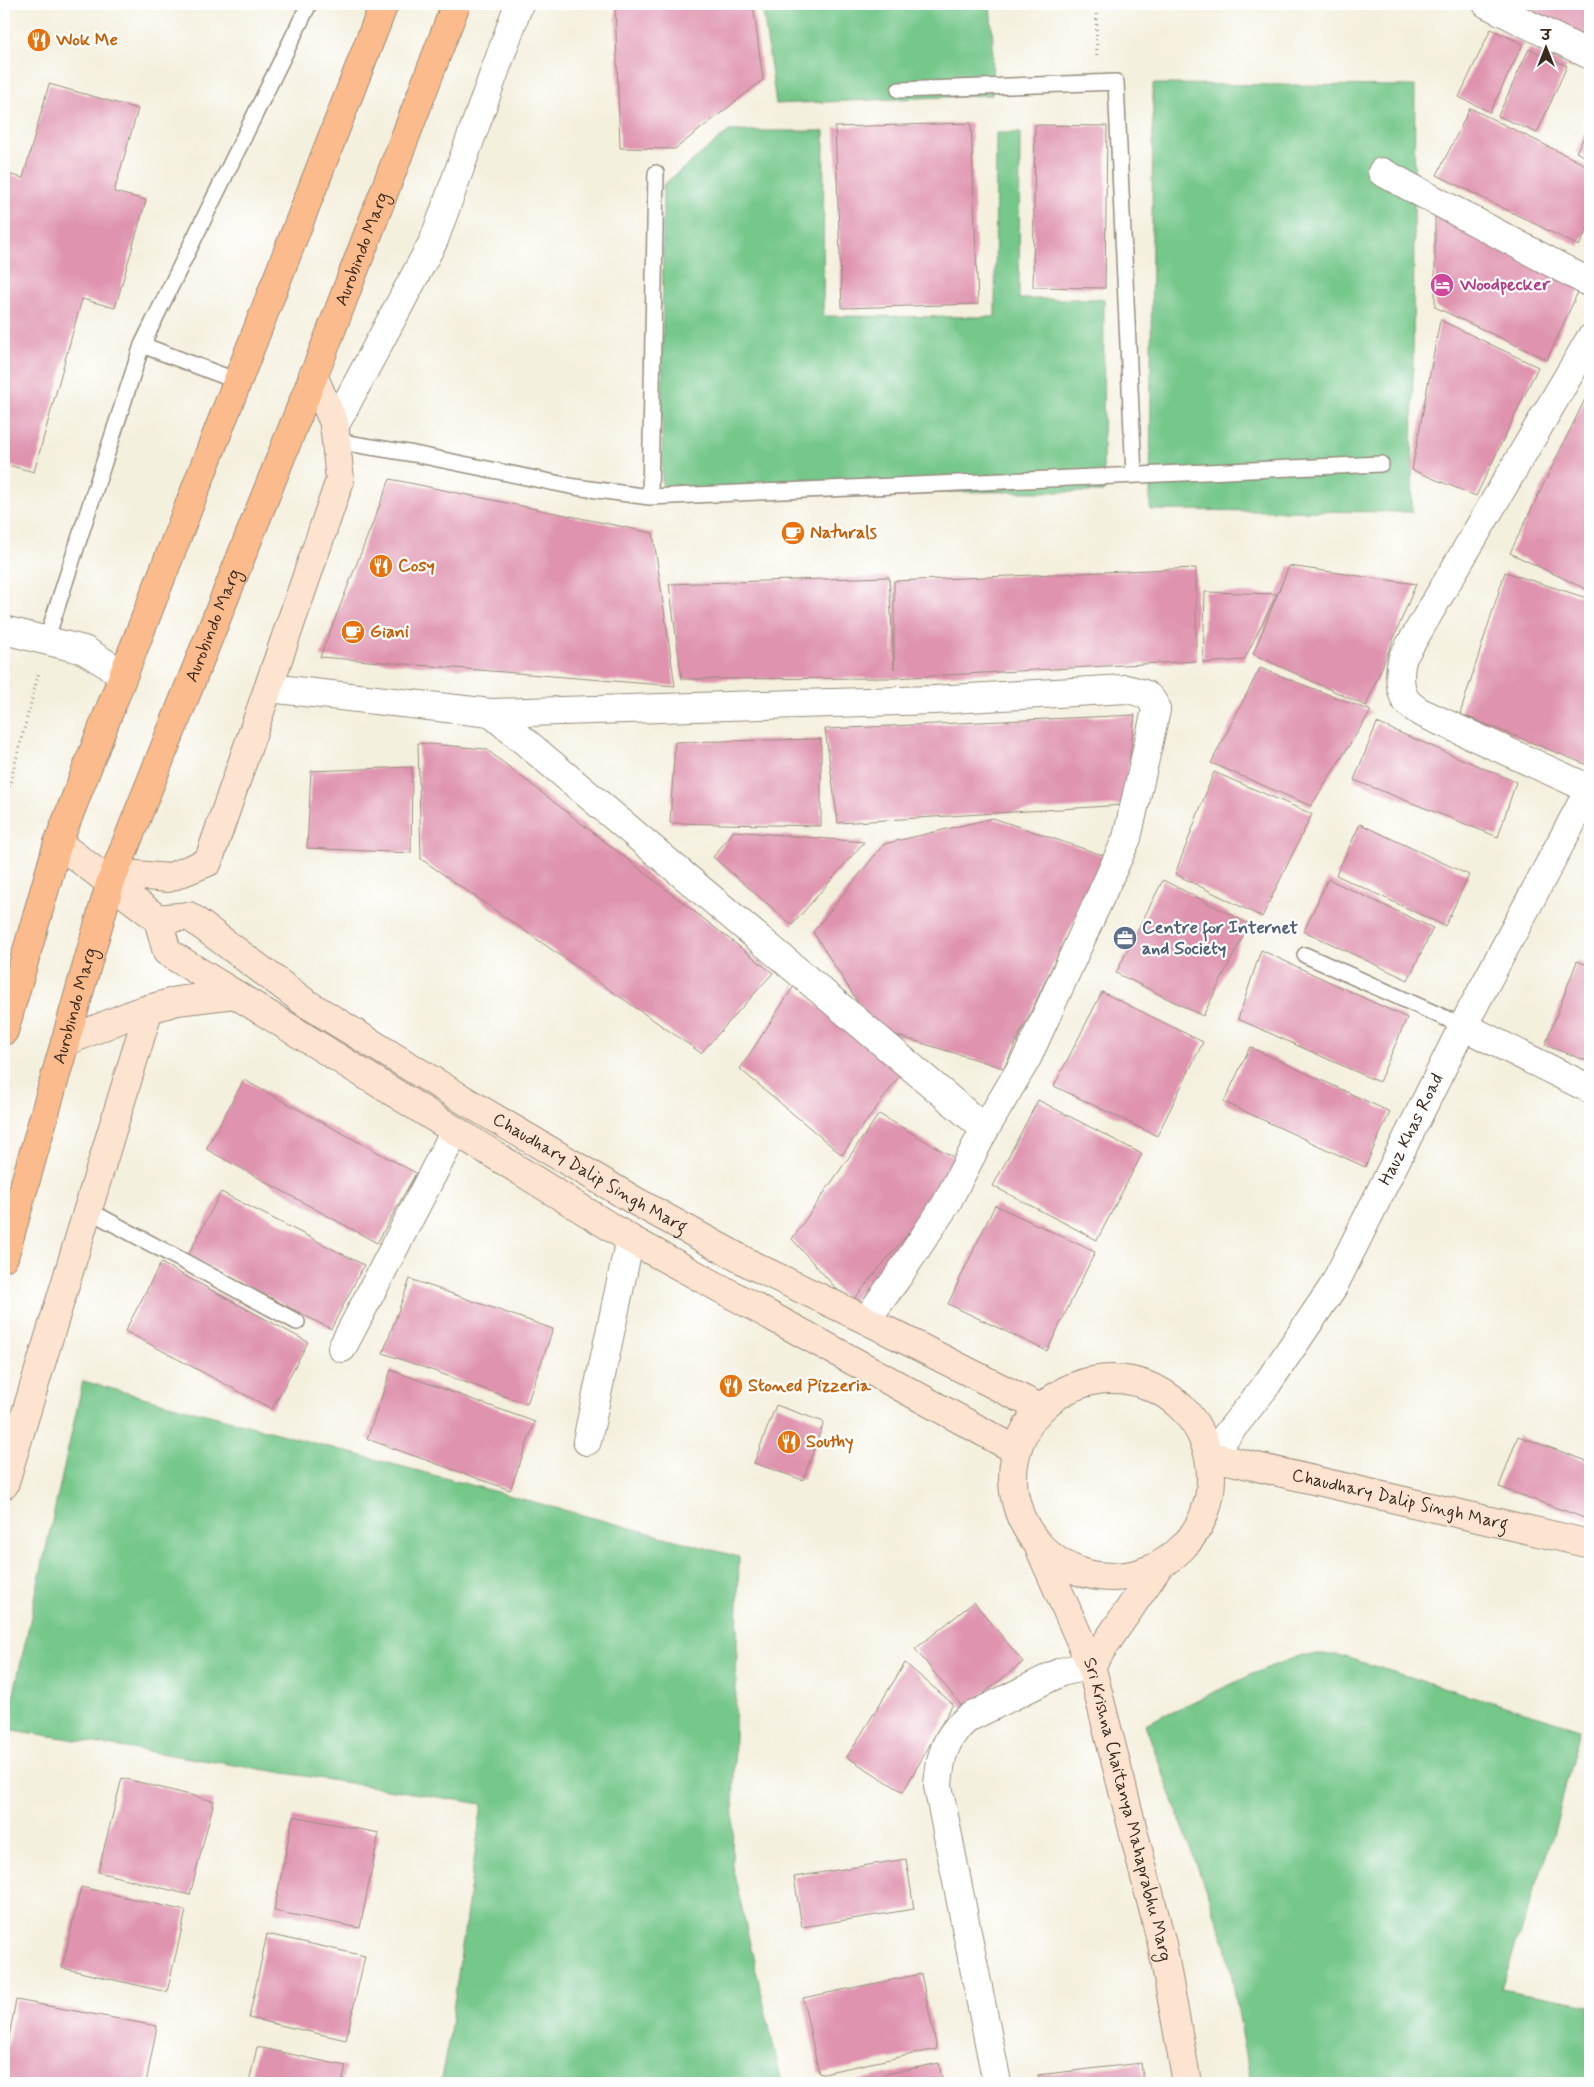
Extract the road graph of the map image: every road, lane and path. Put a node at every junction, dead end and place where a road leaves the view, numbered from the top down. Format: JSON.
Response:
{"nodes":[{"id":1,"x":309,"y":4,"type":"edge"},
{"id":2,"x":384,"y":4,"type":"edge"},
{"id":3,"x":456,"y":4,"type":"edge"},
{"id":4,"x":519,"y":4,"type":"edge"},
{"id":5,"x":1096,"y":4,"type":"edge"},
{"id":6,"x":1488,"y":4,"type":"edge"},
{"id":7,"x":1590,"y":55,"type":"edge"},
{"id":8,"x":1098,"y":83,"type":"junction"},
{"id":9,"x":899,"y":90,"type":"dead end"},
{"id":10,"x":1382,"y":172,"type":"dead end"},
{"id":11,"x":656,"y":173,"type":"dead end"},
{"id":12,"x":1590,"y":283,"type":"edge"},
{"id":13,"x":1590,"y":340,"type":"edge"},
{"id":14,"x":142,"y":344,"type":"junction"},
{"id":15,"x":313,"y":375,"type":"junction"},
{"id":16,"x":237,"y":380,"type":"junction"},
{"id":17,"x":335,"y":434,"type":"junction"},
{"id":18,"x":1381,"y":464,"type":"dead end"},
{"id":19,"x":1134,"y":475,"type":"junction"},
{"id":20,"x":650,"y":497,"type":"junction"},
{"id":21,"x":4,"y":633,"type":"edge"},
{"id":22,"x":46,"y":641,"type":"junction"},
{"id":23,"x":123,"y":674,"type":"junction"},
{"id":24,"x":269,"y":688,"type":"junction"},
{"id":25,"x":491,"y":713,"type":"junction"},
{"id":26,"x":1590,"y":789,"type":"edge"},
{"id":27,"x":4,"y":806,"type":"edge"},
{"id":28,"x":58,"y":843,"type":"junction"},
{"id":29,"x":112,"y":878,"type":"junction"},
{"id":30,"x":158,"y":919,"type":"junction"},
{"id":31,"x":1305,"y":954,"type":"dead end"},
{"id":32,"x":235,"y":994,"type":"junction"},
{"id":33,"x":149,"y":1009,"type":"junction"},
{"id":34,"x":1463,"y":1026,"type":"junction"},
{"id":35,"x":4,"y":1031,"type":"edge"},
{"id":36,"x":65,"y":1042,"type":"junction"},
{"id":37,"x":1590,"y":1089,"type":"edge"},
{"id":38,"x":985,"y":1129,"type":"junction"},
{"id":39,"x":455,"y":1131,"type":"junction"},
{"id":40,"x":88,"y":1210,"type":"junction"},
{"id":41,"x":630,"y":1239,"type":"junction"},
{"id":42,"x":4,"y":1257,"type":"edge"},
{"id":43,"x":738,"y":1257,"type":"junction"},
{"id":44,"x":720,"y":1288,"type":"junction"},
{"id":45,"x":866,"y":1320,"type":"junction"},
{"id":46,"x":297,"y":1322,"type":"dead end"},
{"id":47,"x":342,"y":1348,"type":"dead end"},
{"id":48,"x":1040,"y":1408,"type":"junction"},
{"id":49,"x":587,"y":1440,"type":"dead end"},
{"id":50,"x":1016,"y":1450,"type":"junction"},
{"id":51,"x":1210,"y":1456,"type":"junction"},
{"id":52,"x":4,"y":1485,"type":"edge"},
{"id":53,"x":1038,"y":1544,"type":"junction"},
{"id":54,"x":1590,"y":1544,"type":"edge"},
{"id":55,"x":1159,"y":1566,"type":"junction"},
{"id":56,"x":1091,"y":1665,"type":"junction"},
{"id":57,"x":997,"y":2083,"type":"edge"},
{"id":58,"x":1188,"y":2083,"type":"edge"}],
"edges":[{"from":1,"to":14,"type":"lane"},
{"from":2,"to":16,"type":"highway"},
{"from":3,"to":15,"type":"highway","name":"Aurobindo Marg"},
{"from":4,"to":17,"type":"street"},
{"from":5,"to":8,"type":"path"},
{"from":6,"to":7,"type":"street"},
{"from":8,"to":9,"type":"lane"},
{"from":8,"to":19,"type":"lane"},
{"from":10,"to":12,"type":"street"},
{"from":11,"to":20,"type":"lane"},
{"from":13,"to":26,"type":"street"},
{"from":14,"to":16,"type":"lane"},
{"from":14,"to":22,"type":"lane"},
{"from":15,"to":17,"type":"street"},
{"from":15,"to":29,"type":"highway","name":"Aurobindo Marg"},
{"from":16,"to":23,"type":"highway"},
{"from":17,"to":20,"type":"lane"},
{"from":17,"to":24,"type":"street"},
{"from":18,"to":19,"type":"lane"},
{"from":19,"to":20,"type":"lane"},
{"from":21,"to":22,"type":"street"},
{"from":22,"to":23,"type":"street"},
{"from":22,"to":27,"type":"path"},
{"from":23,"to":28,"type":"highway"},
{"from":24,"to":25,"type":"street"},
{"from":24,"to":29,"type":"street"},
{"from":25,"to":38,"type":"street"},
{"from":25,"to":38,"type":"street"},
{"from":26,"to":34,"type":"street","name":"Hauz Khas Road"},
{"from":28,"to":29,"type":"street"},
{"from":28,"to":35,"type":"highway"},
{"from":29,"to":30,"type":"street"},
{"from":29,"to":36,"type":"highway","name":"Aurobindo Marg"},
{"from":30,"to":32,"type":"street"},
{"from":30,"to":43,"type":"street","name":"Chaudhary Dalip Singh Marg"},
{"from":31,"to":34,"type":"lane"},
{"from":32,"to":33,"type":"street"},
{"from":32,"to":39,"type":"street"},
{"from":33,"to":36,"type":"street"},
{"from":33,"to":40,"type":"street"},
{"from":34,"to":37,"type":"street"},
{"from":34,"to":51,"type":"street","name":"Hauz Khas Road"},
{"from":36,"to":42,"type":"highway","name":"Aurobindo Marg"},
{"from":38,"to":45,"type":"street"},
{"from":39,"to":41,"type":"street"},
{"from":39,"to":47,"type":"street"},
{"from":40,"to":46,"type":"lane"},
{"from":40,"to":52,"type":"street"},
{"from":41,"to":44,"type":"street"},
{"from":41,"to":49,"type":"street"},
{"from":43,"to":44,"type":"street"},
{"from":43,"to":45,"type":"street","name":"Chaudhary Dalip Singh Marg"},
{"from":44,"to":50,"type":"street"},
{"from":45,"to":48,"type":"street","name":"Chaudhary Dalip Singh Marg"},
{"from":48,"to":50,"type":"street","name":"Sri Krishna Chaitanya Mahaprabhu Marg"},
{"from":48,"to":51,"type":"street","name":"Sri Krishna Chaitanya Mahaprabhu Marg"},
{"from":50,"to":53,"type":"street","name":"Sri Krishna Chaitanya Mahaprabhu Marg"},
{"from":51,"to":54,"type":"street","name":"Chaudhary Dalip Singh Marg"},
{"from":51,"to":55,"type":"street","name":"Sri Krishna Chaitanya Mahaprabhu Marg"},
{"from":53,"to":55,"type":"street","name":"Sri Krishna Chaitanya Mahaprabhu Marg"},
{"from":53,"to":56,"type":"street","name":"Sri Krishna Chaitanya Mahaprabhu Marg"},
{"from":55,"to":56,"type":"street"},
{"from":56,"to":57,"type":"street"},
{"from":56,"to":58,"type":"street","name":"Sri Krishna Chaitanya Mahaprabhu Marg"}]}
